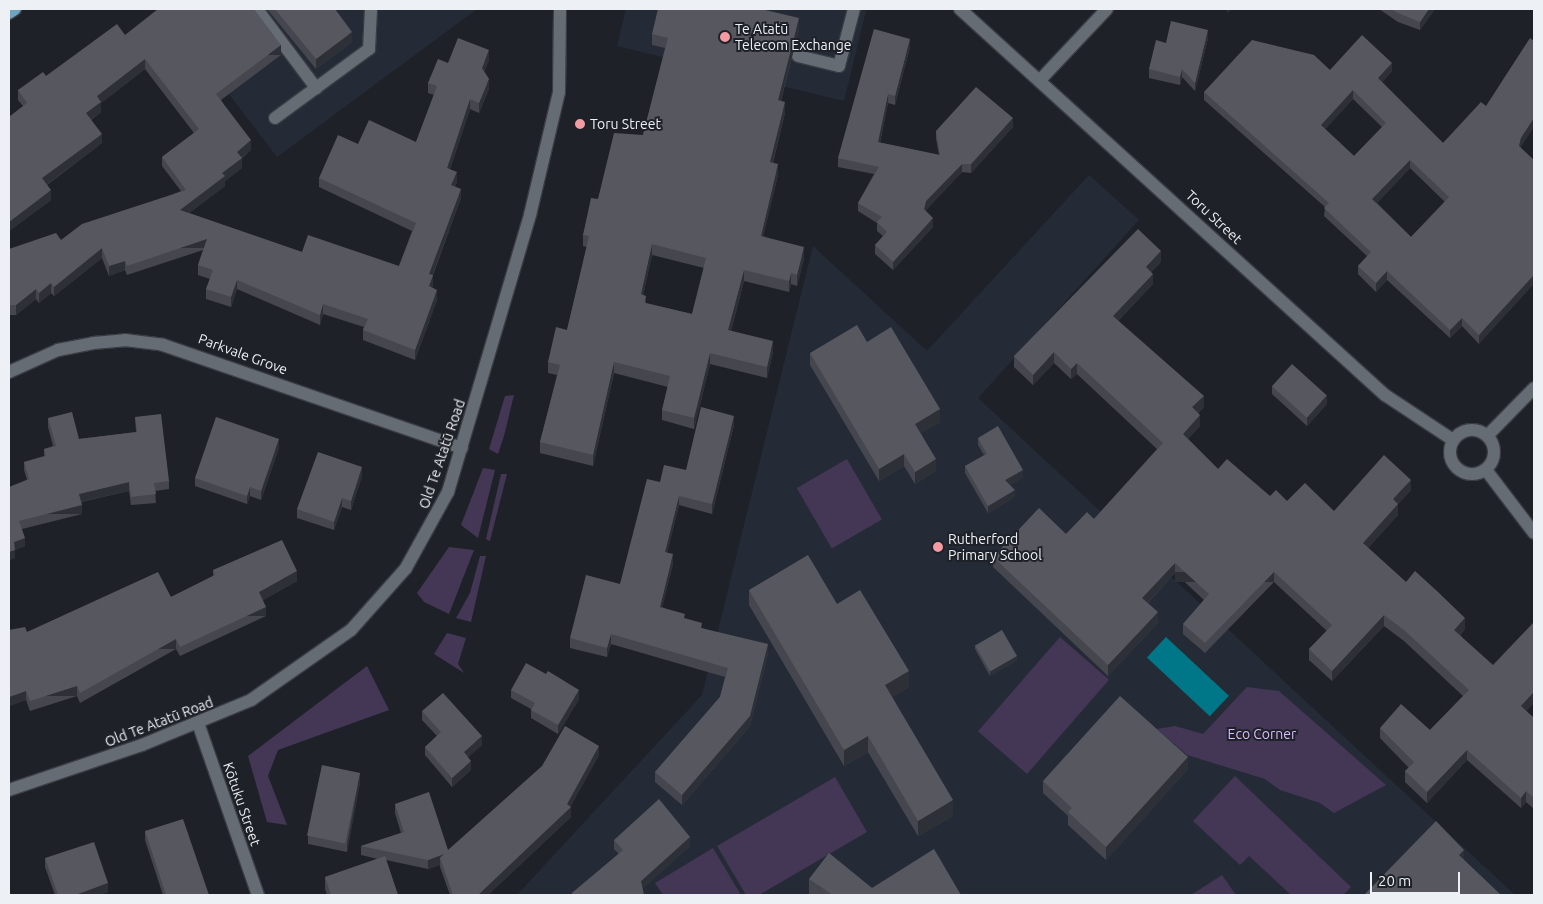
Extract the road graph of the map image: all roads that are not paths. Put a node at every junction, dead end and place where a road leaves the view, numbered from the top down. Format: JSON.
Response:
{"nodes":[{"id":1,"x":15,"y":9,"type":"edge"},
{"id":2,"x":257,"y":9,"type":"edge"},
{"id":3,"x":371,"y":9,"type":"edge"},
{"id":4,"x":560,"y":9,"type":"edge"},
{"id":5,"x":854,"y":9,"type":"edge"},
{"id":6,"x":960,"y":9,"type":"edge"},
{"id":7,"x":1107,"y":9,"type":"edge"},
{"id":8,"x":9,"y":13,"type":"edge"},
{"id":9,"x":798,"y":56,"type":"dead end"},
{"id":10,"x":1041,"y":78,"type":"junction"},
{"id":11,"x":316,"y":88,"type":"junction"},
{"id":12,"x":275,"y":118,"type":"dead end"},
{"id":13,"x":9,"y":372,"type":"edge"},
{"id":14,"x":1534,"y":388,"type":"edge"},
{"id":15,"x":1487,"y":436,"type":"junction"},
{"id":16,"x":1453,"y":440,"type":"junction"},
{"id":17,"x":462,"y":448,"type":"junction"},
{"id":18,"x":1486,"y":470,"type":"junction"},
{"id":19,"x":1534,"y":533,"type":"edge"},
{"id":20,"x":198,"y":723,"type":"junction"},
{"id":21,"x":9,"y":790,"type":"edge"},
{"id":22,"x":258,"y":895,"type":"edge"}],
"edges":[{"from":1,"to":8,"type":"main road"},
{"from":2,"to":11,"type":"street"},
{"from":3,"to":11,"type":"street"},
{"from":4,"to":17,"type":"street","name":"Old Te Atatū Road"},
{"from":5,"to":9,"type":"street"},
{"from":6,"to":10,"type":"street","name":"Toru Street"},
{"from":7,"to":10,"type":"street"},
{"from":10,"to":16,"type":"street","name":"Toru Street"},
{"from":11,"to":12,"type":"street"},
{"from":13,"to":17,"type":"street","name":"Parkvale Grove"},
{"from":14,"to":15,"type":"street"},
{"from":15,"to":16,"type":"street"},
{"from":15,"to":18,"type":"street"},
{"from":16,"to":18,"type":"street"},
{"from":17,"to":20,"type":"street","name":"Old Te Atatū Road"},
{"from":18,"to":19,"type":"street"},
{"from":20,"to":21,"type":"street","name":"Old Te Atatū Road"},
{"from":20,"to":22,"type":"street","name":"Kōtuku Street"}]}
